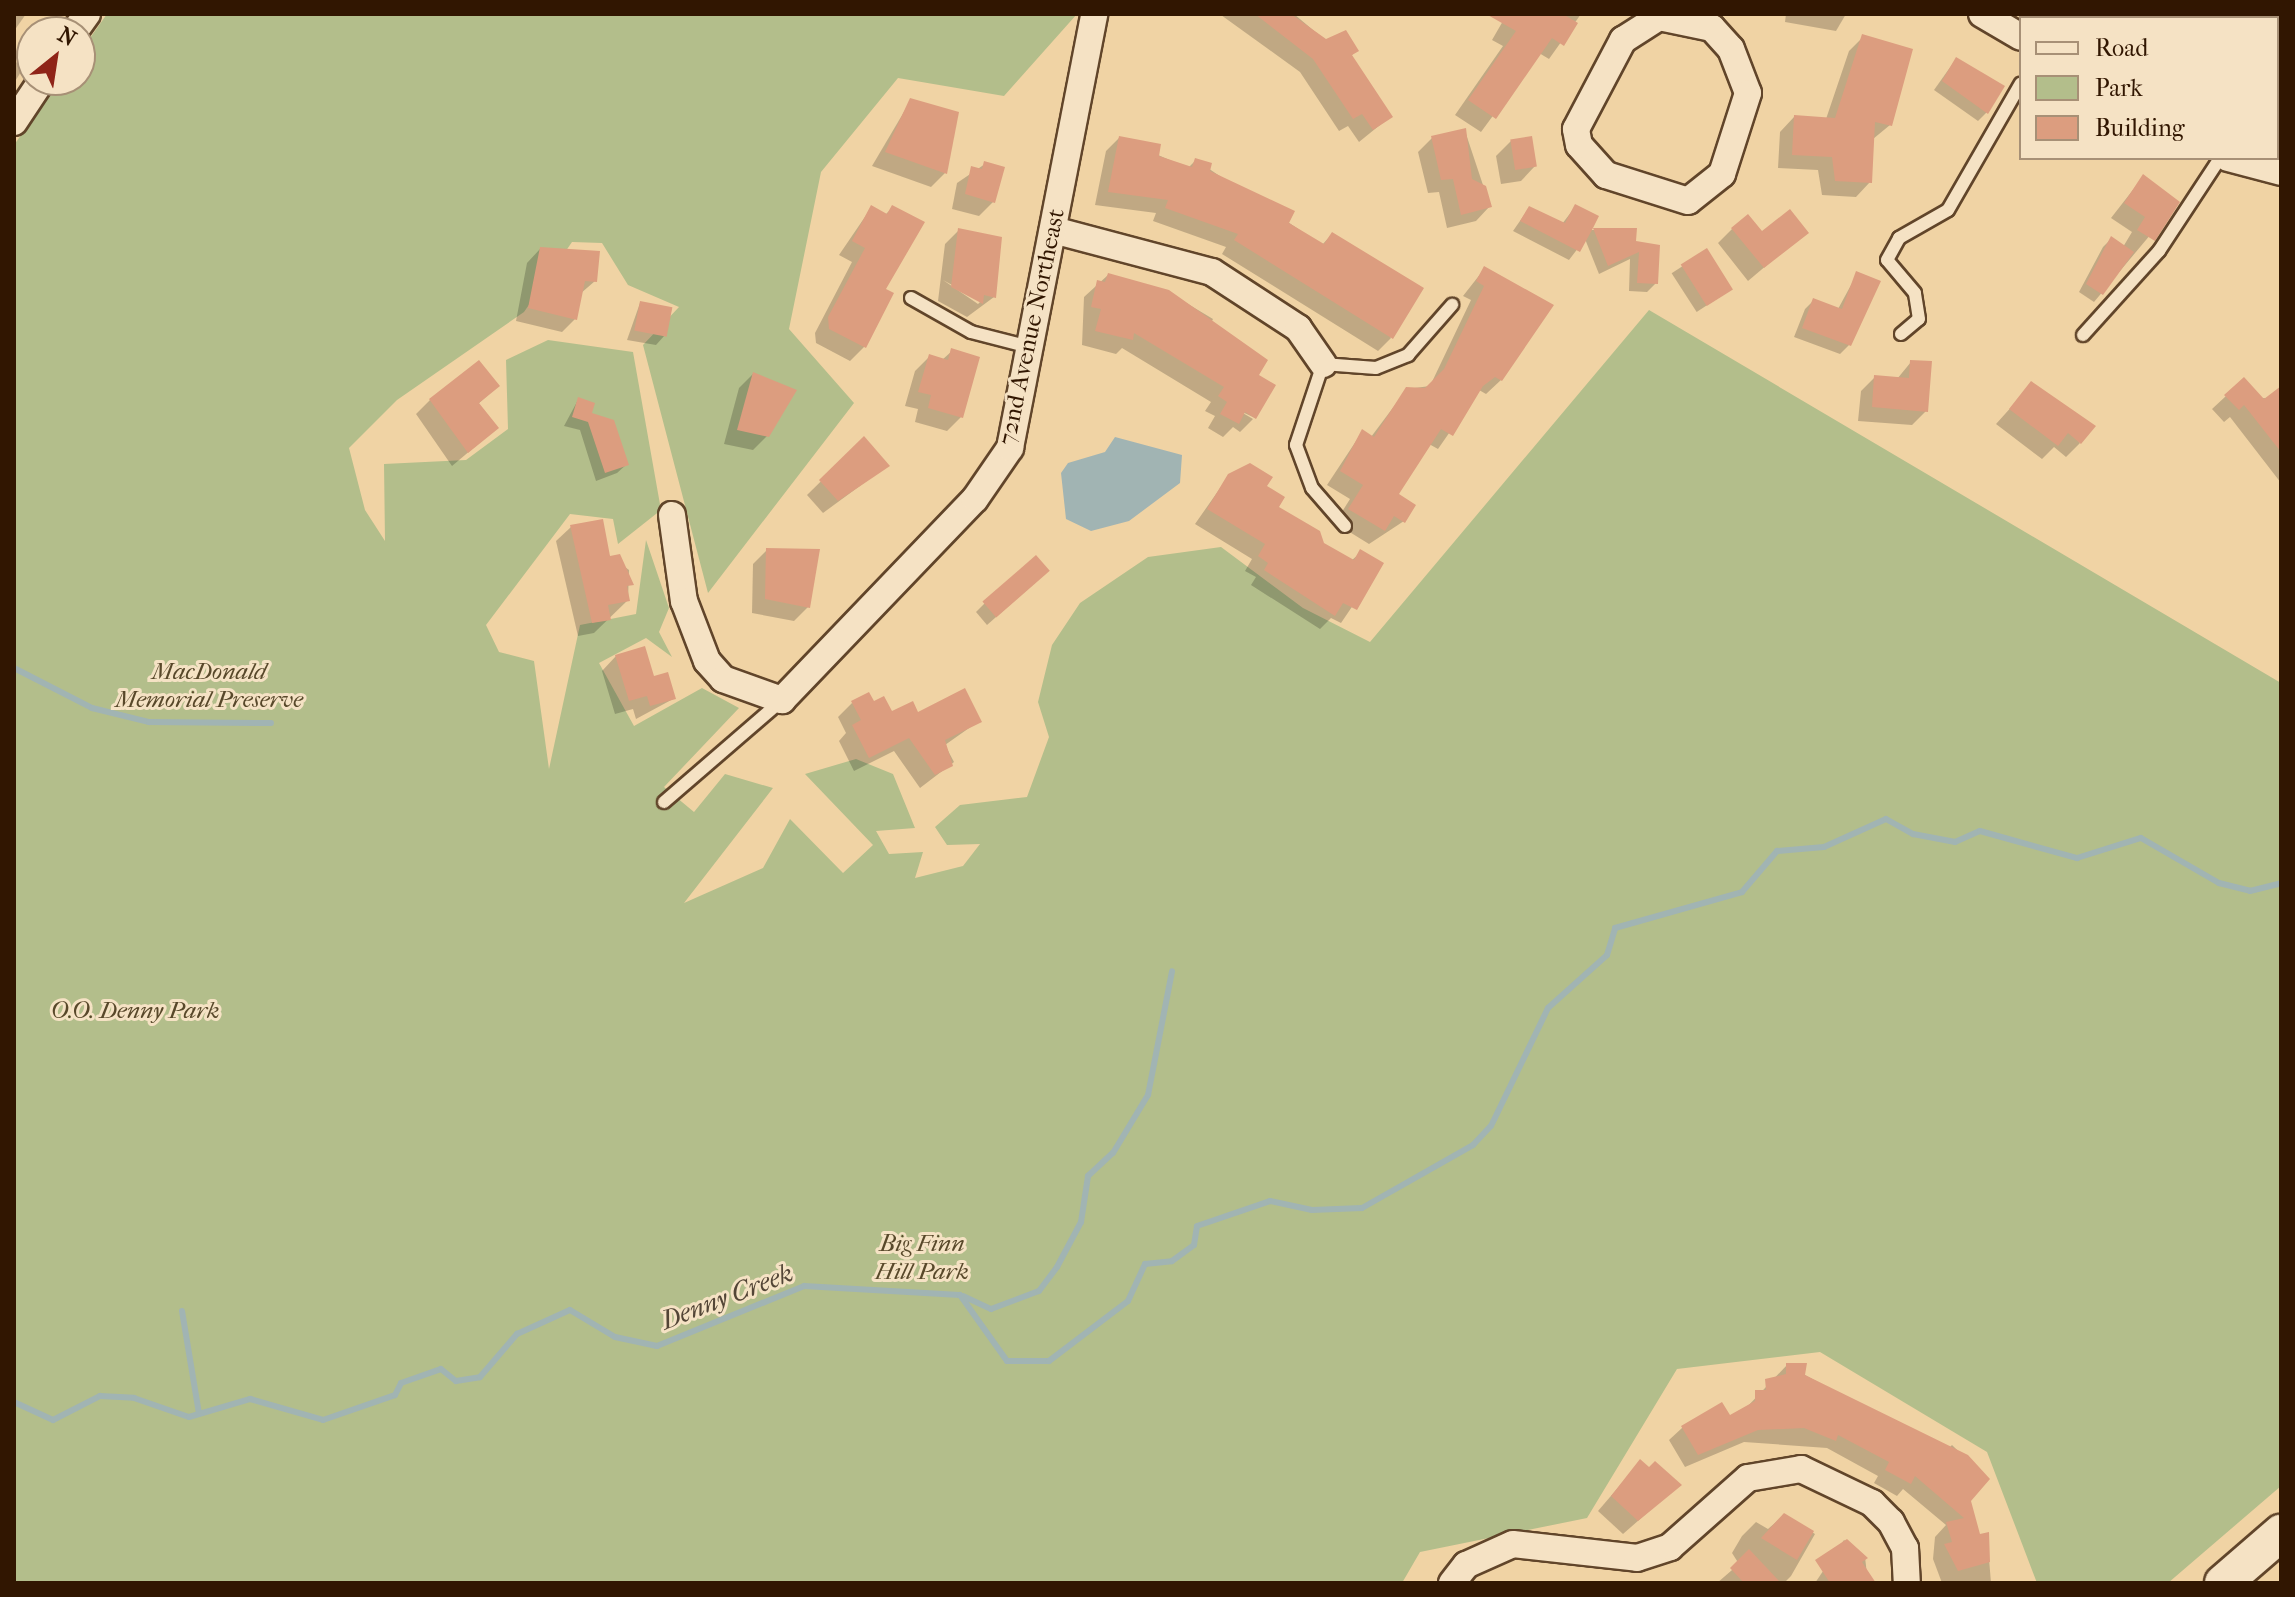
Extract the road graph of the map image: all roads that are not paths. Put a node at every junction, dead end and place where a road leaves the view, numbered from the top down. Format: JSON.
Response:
{"nodes":[{"id":1,"x":1094,"y":14,"type":"edge"},
{"id":2,"x":1982,"y":14,"type":"edge"},
{"id":3,"x":1716,"y":21,"type":"edge"},
{"id":4,"x":2019,"y":36,"type":"edge"},
{"id":5,"x":2019,"y":86,"type":"edge"},
{"id":6,"x":31,"y":96,"type":"edge"},
{"id":7,"x":14,"y":122,"type":"edge"},
{"id":8,"x":2219,"y":160,"type":"edge"},
{"id":9,"x":2250,"y":160,"type":"edge"},
{"id":10,"x":2271,"y":162,"type":"edge"},
{"id":11,"x":1053,"y":230,"type":"junction"},
{"id":12,"x":911,"y":298,"type":"dead end"},
{"id":13,"x":1452,"y":305,"type":"dead end"},
{"id":14,"x":1901,"y":334,"type":"dead end"},
{"id":15,"x":2083,"y":335,"type":"dead end"},
{"id":16,"x":1030,"y":347,"type":"junction"},
{"id":17,"x":1323,"y":364,"type":"junction"},
{"id":18,"x":672,"y":515,"type":"dead end"},
{"id":19,"x":1345,"y":526,"type":"dead end"},
{"id":20,"x":782,"y":700,"type":"junction"},
{"id":21,"x":664,"y":802,"type":"dead end"},
{"id":22,"x":2281,"y":1533,"type":"edge"},
{"id":23,"x":1459,"y":1574,"type":"edge"},
{"id":24,"x":2239,"y":1578,"type":"edge"},
{"id":25,"x":1907,"y":1583,"type":"edge"}],
"edges":[{"from":1,"to":11,"type":"street","name":"72nd Avenue Northeast"},
{"from":2,"to":4,"type":"street"},
{"from":3,"to":3,"type":"street"},
{"from":5,"to":14,"type":"lane"},
{"from":6,"to":7,"type":"street"},
{"from":8,"to":15,"type":"lane"},
{"from":9,"to":10,"type":"street"},
{"from":11,"to":16,"type":"street","name":"72nd Avenue Northeast"},
{"from":11,"to":17,"type":"street"},
{"from":12,"to":16,"type":"lane"},
{"from":13,"to":17,"type":"lane"},
{"from":16,"to":20,"type":"street","name":"72nd Avenue Northeast"},
{"from":17,"to":19,"type":"lane"},
{"from":18,"to":20,"type":"street"},
{"from":20,"to":21,"type":"lane"},
{"from":22,"to":24,"type":"main road"},
{"from":23,"to":25,"type":"street"}]}
